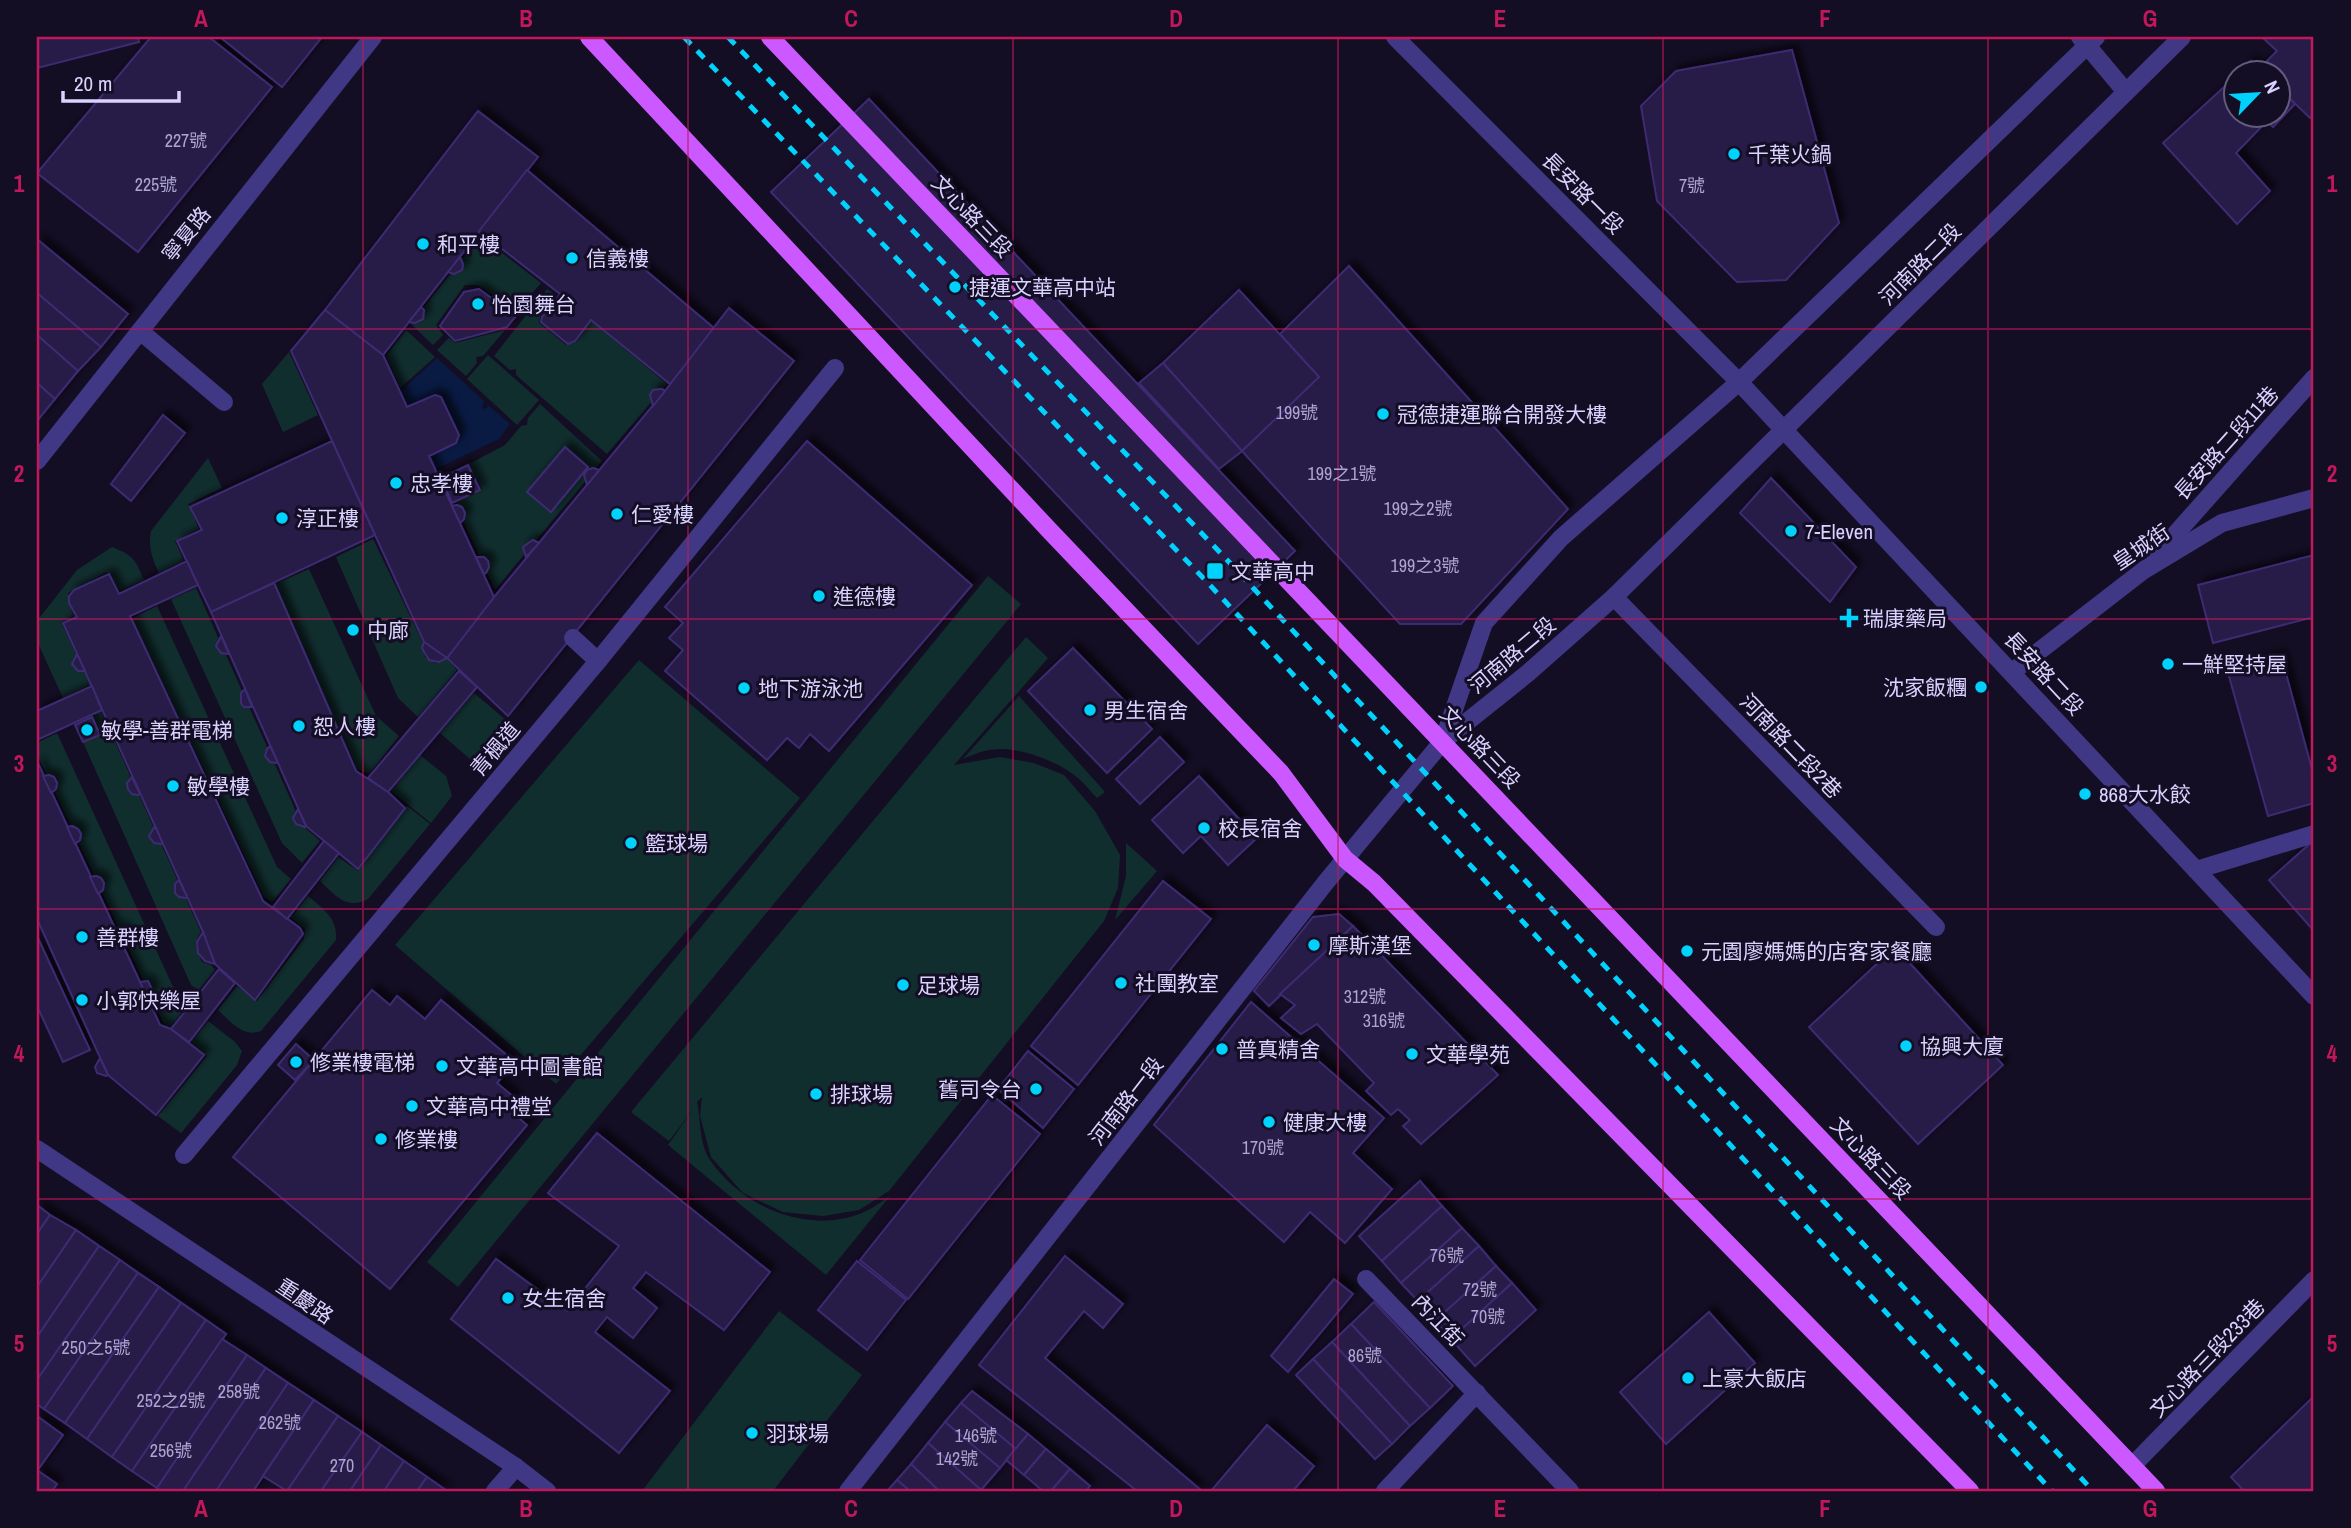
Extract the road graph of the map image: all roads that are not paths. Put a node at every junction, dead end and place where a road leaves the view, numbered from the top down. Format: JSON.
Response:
{"nodes":[{"id":1,"x":373,"y":37,"type":"edge"},
{"id":2,"x":589,"y":37,"type":"edge"},
{"id":3,"x":770,"y":37,"type":"edge"},
{"id":4,"x":1395,"y":37,"type":"edge"},
{"id":5,"x":2182,"y":37,"type":"edge"},
{"id":6,"x":2087,"y":40,"type":"edge"},
{"id":7,"x":2126,"y":92,"type":"junction"},
{"id":8,"x":140,"y":331,"type":"junction"},
{"id":9,"x":835,"y":368,"type":"dead end"},
{"id":10,"x":2314,"y":378,"type":"edge"},
{"id":11,"x":1739,"y":382,"type":"junction"},
{"id":12,"x":224,"y":402,"type":"dead end"},
{"id":13,"x":1784,"y":429,"type":"junction"},
{"id":14,"x":37,"y":461,"type":"edge"},
{"id":15,"x":2314,"y":498,"type":"edge"},
{"id":16,"x":2144,"y":570,"type":"junction"},
{"id":17,"x":1614,"y":597,"type":"junction"},
{"id":18,"x":573,"y":638,"type":"dead end"},
{"id":19,"x":597,"y":661,"type":"junction"},
{"id":20,"x":2012,"y":672,"type":"junction"},
{"id":21,"x":1443,"y":741,"type":"junction"},
{"id":22,"x":2314,"y":834,"type":"edge"},
{"id":23,"x":1345,"y":859,"type":"junction"},
{"id":24,"x":2196,"y":870,"type":"junction"},
{"id":25,"x":1936,"y":927,"type":"dead end"},
{"id":26,"x":2314,"y":996,"type":"edge"},
{"id":27,"x":37,"y":1149,"type":"edge"},
{"id":28,"x":184,"y":1155,"type":"dead end"},
{"id":29,"x":1366,"y":1279,"type":"dead end"},
{"id":30,"x":2314,"y":1280,"type":"edge"},
{"id":31,"x":1477,"y":1393,"type":"junction"},
{"id":32,"x":2132,"y":1466,"type":"junction"},
{"id":33,"x":516,"y":1467,"type":"junction"},
{"id":34,"x":495,"y":1491,"type":"edge"},
{"id":35,"x":547,"y":1491,"type":"edge"},
{"id":36,"x":848,"y":1491,"type":"edge"},
{"id":37,"x":1385,"y":1491,"type":"edge"},
{"id":38,"x":1570,"y":1491,"type":"edge"},
{"id":39,"x":1970,"y":1491,"type":"edge"},
{"id":40,"x":2156,"y":1491,"type":"edge"}],
"edges":[{"from":1,"to":8,"type":"street","name":"寧夏路"},
{"from":2,"to":23,"type":"main road"},
{"from":3,"to":21,"type":"main road","name":"文心路三段"},
{"from":4,"to":11,"type":"street","name":"長安路一段"},
{"from":5,"to":7,"type":"street","name":"河南路二段"},
{"from":6,"to":7,"type":"street"},
{"from":6,"to":11,"type":"street","name":"河南路二段"},
{"from":7,"to":13,"type":"street","name":"河南路二段"},
{"from":8,"to":12,"type":"street"},
{"from":8,"to":14,"type":"street","name":"寧夏路"},
{"from":9,"to":19,"type":"street","name":"青楓道"},
{"from":10,"to":16,"type":"street","name":"長安路二段11巷"},
{"from":11,"to":13,"type":"street","name":"長安路二段"},
{"from":11,"to":21,"type":"street","name":"河南路二段"},
{"from":13,"to":17,"type":"street","name":"河南路二段"},
{"from":13,"to":20,"type":"street","name":"長安路二段"},
{"from":15,"to":16,"type":"street","name":"皇城街"},
{"from":16,"to":20,"type":"street","name":"皇城街"},
{"from":17,"to":21,"type":"street","name":"河南路二段"},
{"from":17,"to":25,"type":"street","name":"河南路二段2巷"},
{"from":18,"to":19,"type":"street"},
{"from":19,"to":28,"type":"street","name":"青楓道"},
{"from":20,"to":24,"type":"street","name":"長安路二段"},
{"from":21,"to":23,"type":"street","name":"河南路一段"},
{"from":21,"to":32,"type":"main road","name":"文心路三段"},
{"from":22,"to":24,"type":"street"},
{"from":23,"to":36,"type":"street","name":"河南路一段"},
{"from":23,"to":39,"type":"main road"},
{"from":24,"to":26,"type":"street","name":"長安路二段"},
{"from":27,"to":33,"type":"street","name":"重慶路"},
{"from":29,"to":31,"type":"street","name":"內江街"},
{"from":30,"to":32,"type":"street","name":"文心路三段233巷"},
{"from":31,"to":37,"type":"street"},
{"from":31,"to":38,"type":"street","name":"內江街"},
{"from":32,"to":40,"type":"main road","name":"文心路三段"},
{"from":33,"to":34,"type":"street"},
{"from":33,"to":35,"type":"street","name":"重慶路"}]}
